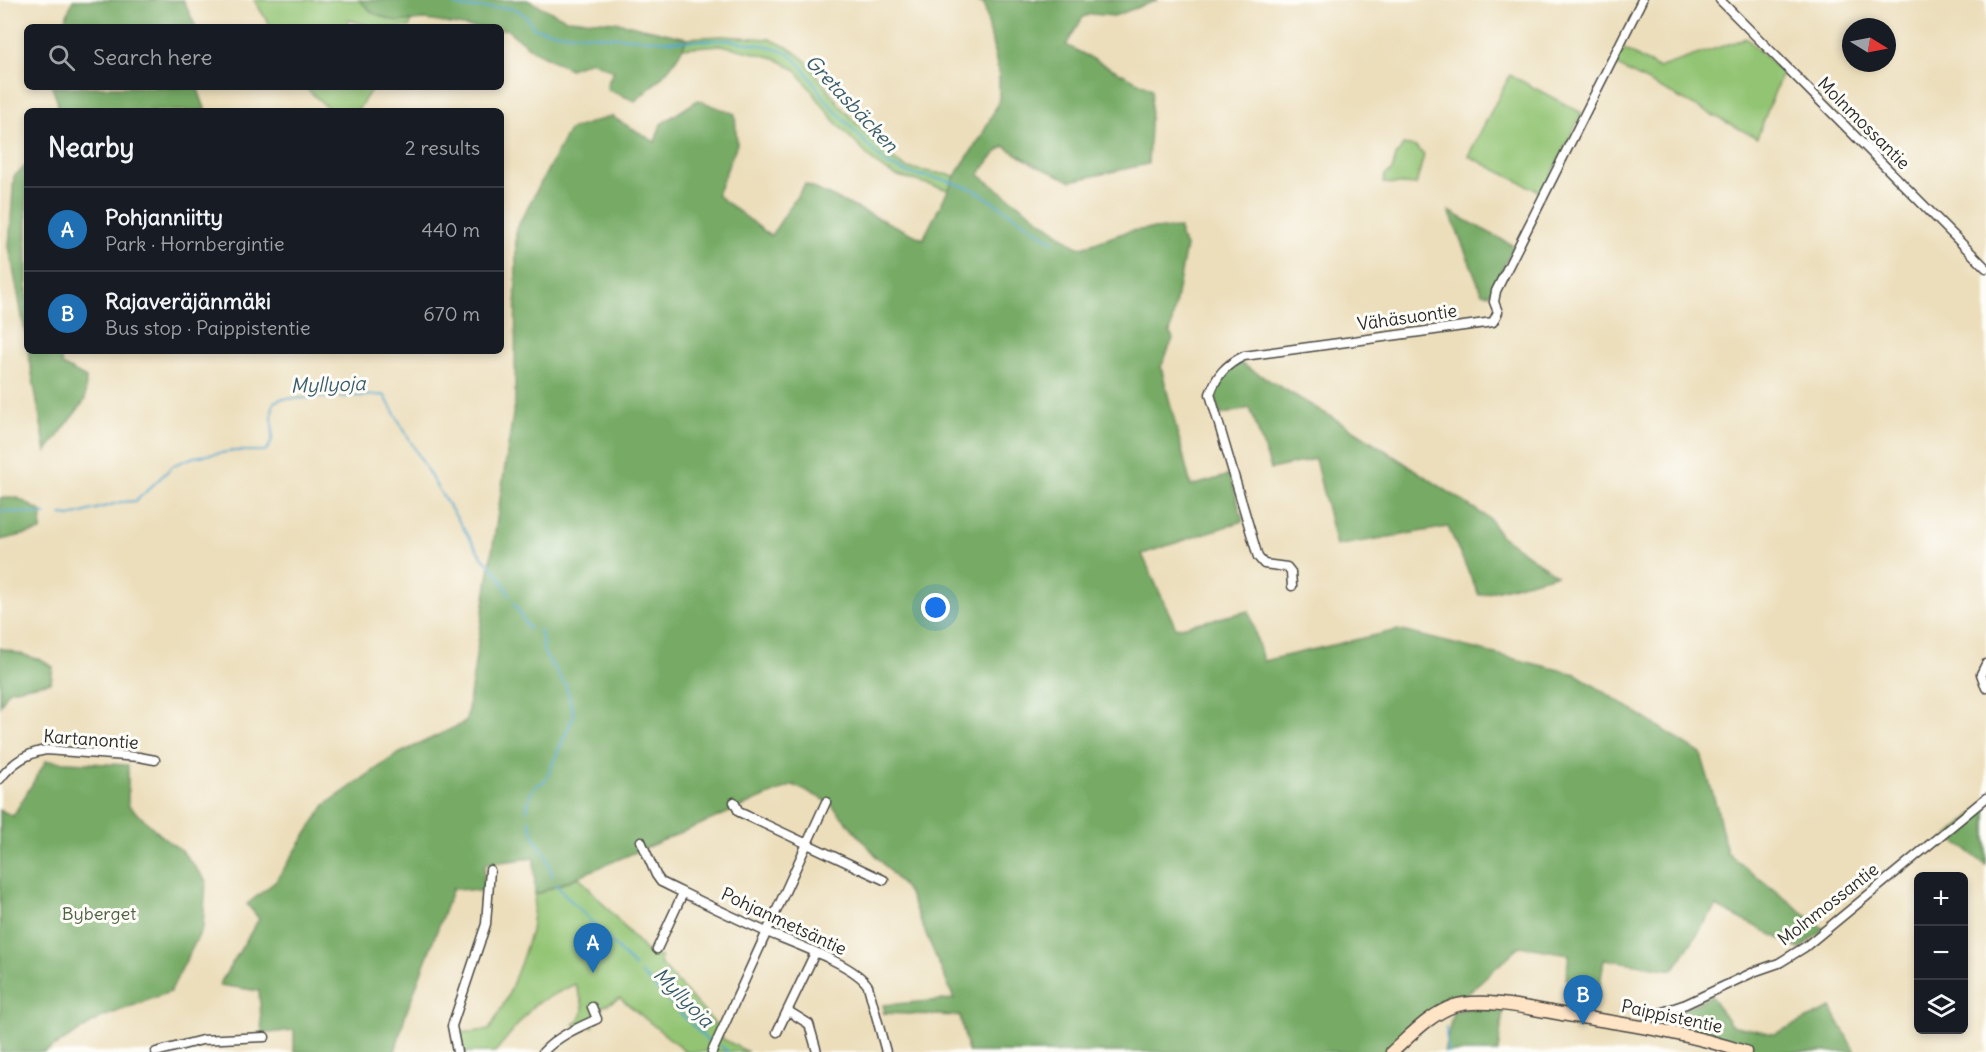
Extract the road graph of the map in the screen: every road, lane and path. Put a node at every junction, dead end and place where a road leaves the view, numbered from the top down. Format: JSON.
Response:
{"nodes":[{"id":1,"x":1642,"y":0,"type":"edge"},
{"id":2,"x":1719,"y":0,"type":"edge"},
{"id":3,"x":1986,"y":268,"type":"edge"},
{"id":4,"x":1292,"y":586,"type":"dead end"},
{"id":5,"x":1986,"y":664,"type":"edge"},
{"id":6,"x":1986,"y":688,"type":"edge"},
{"id":7,"x":155,"y":760,"type":"dead end"},
{"id":8,"x":0,"y":780,"type":"edge"},
{"id":9,"x":1986,"y":798,"type":"edge"},
{"id":10,"x":734,"y":802,"type":"dead end"},
{"id":11,"x":826,"y":802,"type":"dead end"},
{"id":12,"x":641,"y":841,"type":"dead end"},
{"id":13,"x":806,"y":844,"type":"junction"},
{"id":14,"x":490,"y":870,"type":"dead end"},
{"id":15,"x":884,"y":880,"type":"dead end"},
{"id":16,"x":683,"y":893,"type":"junction"},
{"id":17,"x":765,"y":932,"type":"junction"},
{"id":18,"x":657,"y":949,"type":"dead end"},
{"id":19,"x":815,"y":953,"type":"junction"},
{"id":20,"x":592,"y":1007,"type":"dead end"},
{"id":21,"x":788,"y":1011,"type":"junction"},
{"id":22,"x":1644,"y":1027,"type":"junction"},
{"id":23,"x":777,"y":1032,"type":"dead end"},
{"id":24,"x":265,"y":1037,"type":"dead end"},
{"id":25,"x":178,"y":1049,"type":"edge"},
{"id":26,"x":156,"y":1052,"type":"edge"},
{"id":27,"x":457,"y":1052,"type":"edge"},
{"id":28,"x":543,"y":1052,"type":"edge"},
{"id":29,"x":712,"y":1052,"type":"edge"},
{"id":30,"x":818,"y":1052,"type":"edge"},
{"id":31,"x":886,"y":1052,"type":"edge"},
{"id":32,"x":1392,"y":1052,"type":"edge"},
{"id":33,"x":1745,"y":1052,"type":"edge"}],
"edges":[{"from":1,"to":4,"type":"street","name":"Vähäsuontie"},
{"from":2,"to":3,"type":"street","name":"Molnmossantie"},
{"from":5,"to":6,"type":"street"},
{"from":7,"to":8,"type":"street","name":"Kartanontie"},
{"from":9,"to":22,"type":"street","name":"Molnmossantie"},
{"from":10,"to":13,"type":"street"},
{"from":11,"to":13,"type":"street"},
{"from":12,"to":16,"type":"street","name":"Pohjanmetsäntie"},
{"from":13,"to":15,"type":"street"},
{"from":13,"to":17,"type":"street"},
{"from":14,"to":27,"type":"street"},
{"from":16,"to":17,"type":"street","name":"Pohjanmetsäntie"},
{"from":16,"to":18,"type":"street"},
{"from":17,"to":19,"type":"street","name":"Pohjanmetsäntie"},
{"from":17,"to":29,"type":"street"},
{"from":19,"to":21,"type":"street"},
{"from":19,"to":31,"type":"street","name":"Pohjanmetsäntie"},
{"from":20,"to":28,"type":"street"},
{"from":21,"to":23,"type":"street"},
{"from":21,"to":30,"type":"street"},
{"from":22,"to":32,"type":"street","name":"Paippistentie"},
{"from":22,"to":33,"type":"street","name":"Paippistentie"},
{"from":24,"to":25,"type":"street"},
{"from":25,"to":26,"type":"street"}]}
